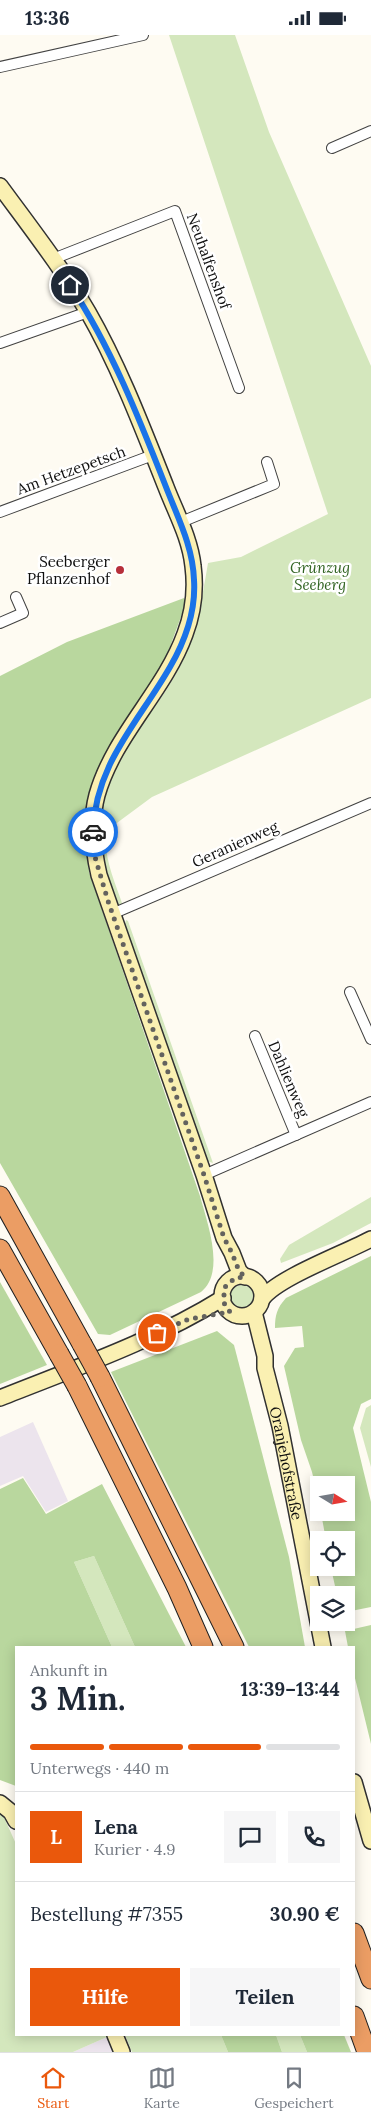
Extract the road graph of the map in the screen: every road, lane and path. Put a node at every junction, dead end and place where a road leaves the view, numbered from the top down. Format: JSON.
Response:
{"nodes":[{"id":1,"x":143,"y":35,"type":"edge"},
{"id":2,"x":0,"y":67,"type":"edge"},
{"id":3,"x":371,"y":131,"type":"edge"},
{"id":4,"x":332,"y":148,"type":"dead end"},
{"id":5,"x":0,"y":186,"type":"edge"},
{"id":6,"x":54,"y":259,"type":"junction"},
{"id":7,"x":88,"y":312,"type":"junction"},
{"id":8,"x":0,"y":343,"type":"edge"},
{"id":9,"x":239,"y":388,"type":"dead end"},
{"id":10,"x":153,"y":455,"type":"junction"},
{"id":11,"x":267,"y":462,"type":"dead end"},
{"id":12,"x":0,"y":512,"type":"edge"},
{"id":13,"x":180,"y":522,"type":"junction"},
{"id":14,"x":16,"y":597,"type":"dead end"},
{"id":15,"x":0,"y":623,"type":"edge"},
{"id":16,"x":371,"y":803,"type":"edge"},
{"id":17,"x":112,"y":914,"type":"junction"},
{"id":18,"x":350,"y":992,"type":"dead end"},
{"id":19,"x":255,"y":1035,"type":"dead end"},
{"id":20,"x":371,"y":1039,"type":"edge"},
{"id":21,"x":371,"y":1102,"type":"edge"},
{"id":22,"x":296,"y":1135,"type":"junction"},
{"id":23,"x":204,"y":1175,"type":"junction"},
{"id":24,"x":0,"y":1196,"type":"edge"},
{"id":25,"x":371,"y":1239,"type":"edge"},
{"id":26,"x":0,"y":1249,"type":"edge"},
{"id":27,"x":302,"y":1271,"type":"junction"},
{"id":28,"x":244,"y":1279,"type":"junction"},
{"id":29,"x":241,"y":1308,"type":"junction"},
{"id":30,"x":0,"y":1398,"type":"edge"},
{"id":31,"x":204,"y":1646,"type":"edge"},
{"id":32,"x":234,"y":1646,"type":"edge"},
{"id":33,"x":323,"y":1646,"type":"edge"},
{"id":34,"x":355,"y":1785,"type":"edge"},
{"id":35,"x":0,"y":1803,"type":"edge"},
{"id":36,"x":15,"y":1819,"type":"edge"},
{"id":37,"x":371,"y":1841,"type":"edge"},
{"id":38,"x":355,"y":1936,"type":"edge"},
{"id":39,"x":371,"y":1979,"type":"edge"},
{"id":40,"x":355,"y":2019,"type":"edge"},
{"id":41,"x":115,"y":2036,"type":"edge"},
{"id":42,"x":122,"y":2052,"type":"edge"},
{"id":43,"x":367,"y":2052,"type":"edge"}],
"edges":[{"from":1,"to":2,"type":"street"},
{"from":3,"to":4,"type":"street"},
{"from":5,"to":6,"type":"street"},
{"from":6,"to":7,"type":"street"},
{"from":6,"to":9,"type":"street","name":"Neuhalfenshof"},
{"from":7,"to":8,"type":"street"},
{"from":7,"to":10,"type":"street"},
{"from":10,"to":12,"type":"street","name":"Am Hetzepetsch"},
{"from":10,"to":13,"type":"street"},
{"from":11,"to":13,"type":"street"},
{"from":13,"to":17,"type":"street"},
{"from":14,"to":15,"type":"street"},
{"from":16,"to":17,"type":"street","name":"Geranienweg"},
{"from":17,"to":23,"type":"street"},
{"from":18,"to":20,"type":"street"},
{"from":19,"to":22,"type":"street","name":"Dahlienweg"},
{"from":21,"to":22,"type":"street","name":"Dahlienweg"},
{"from":22,"to":23,"type":"street","name":"Dahlienweg"},
{"from":23,"to":28,"type":"street"},
{"from":24,"to":32,"type":"highway","bridge":true},
{"from":25,"to":27,"type":"street"},
{"from":26,"to":31,"type":"highway","bridge":true},
{"from":27,"to":28,"type":"street"},
{"from":27,"to":29,"type":"street"},
{"from":28,"to":29,"type":"street","name":"Oranjehofstraße"},
{"from":28,"to":29,"type":"street"},
{"from":29,"to":30,"type":"street"},
{"from":29,"to":33,"type":"street","name":"Oranjehofstraße"},
{"from":34,"to":37,"type":"street"},
{"from":35,"to":36,"type":"street"},
{"from":38,"to":39,"type":"highway"},
{"from":40,"to":43,"type":"highway"},
{"from":41,"to":42,"type":"street"}]}
